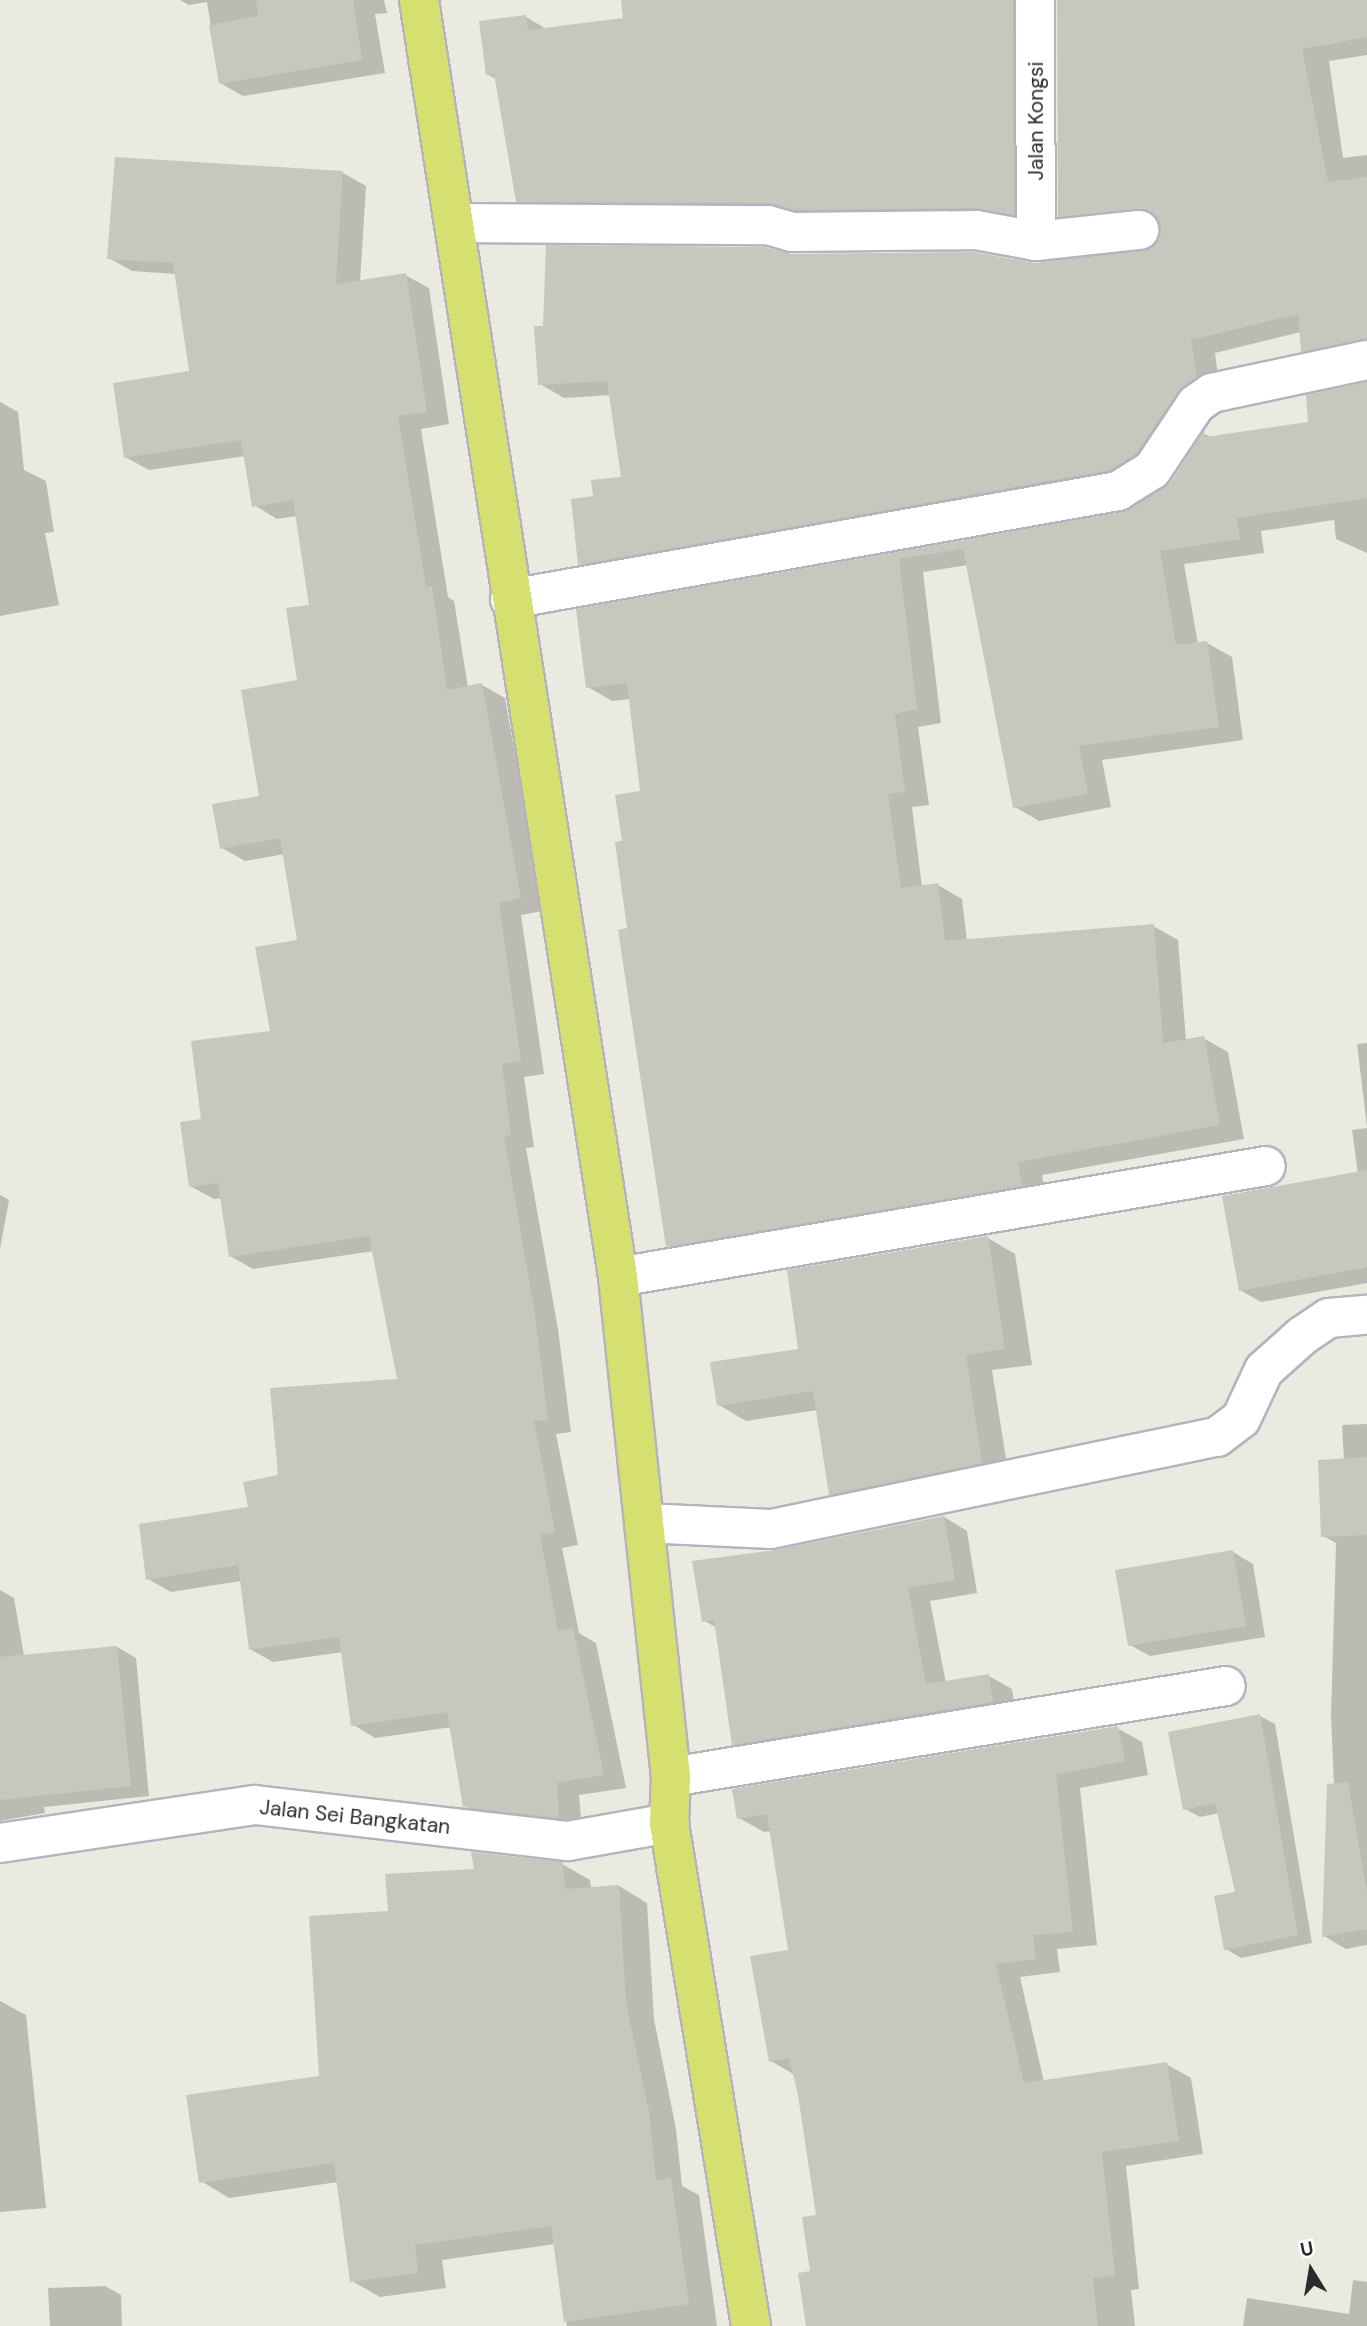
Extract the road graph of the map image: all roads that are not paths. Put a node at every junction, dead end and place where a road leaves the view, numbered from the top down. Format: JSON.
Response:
{"nodes":[{"id":1,"x":419,"y":0,"type":"edge"},
{"id":2,"x":1035,"y":0,"type":"edge"},
{"id":3,"x":457,"y":223,"type":"junction"},
{"id":4,"x":1139,"y":230,"type":"dead end"},
{"id":5,"x":1036,"y":241,"type":"junction"},
{"id":6,"x":1367,"y":360,"type":"edge"},
{"id":7,"x":510,"y":599,"type":"junction"},
{"id":8,"x":1266,"y":1166,"type":"dead end"},
{"id":9,"x":618,"y":1277,"type":"junction"},
{"id":10,"x":1367,"y":1315,"type":"edge"},
{"id":11,"x":644,"y":1523,"type":"junction"},
{"id":12,"x":1226,"y":1686,"type":"dead end"},
{"id":13,"x":671,"y":1777,"type":"junction"},
{"id":14,"x":669,"y":1823,"type":"junction"},
{"id":15,"x":0,"y":1843,"type":"edge"},
{"id":16,"x":751,"y":2326,"type":"edge"}],
"edges":[{"from":1,"to":3,"type":"main road"},
{"from":2,"to":5,"type":"street","name":"Jalan Kongsi"},
{"from":3,"to":5,"type":"street"},
{"from":3,"to":7,"type":"main road"},
{"from":4,"to":5,"type":"street"},
{"from":6,"to":7,"type":"street"},
{"from":7,"to":9,"type":"main road"},
{"from":8,"to":9,"type":"street"},
{"from":9,"to":11,"type":"main road"},
{"from":10,"to":11,"type":"street"},
{"from":11,"to":13,"type":"main road"},
{"from":12,"to":13,"type":"street"},
{"from":13,"to":14,"type":"main road"},
{"from":14,"to":15,"type":"street","name":"Jalan Sei Bangkatan"},
{"from":14,"to":16,"type":"main road"}]}
